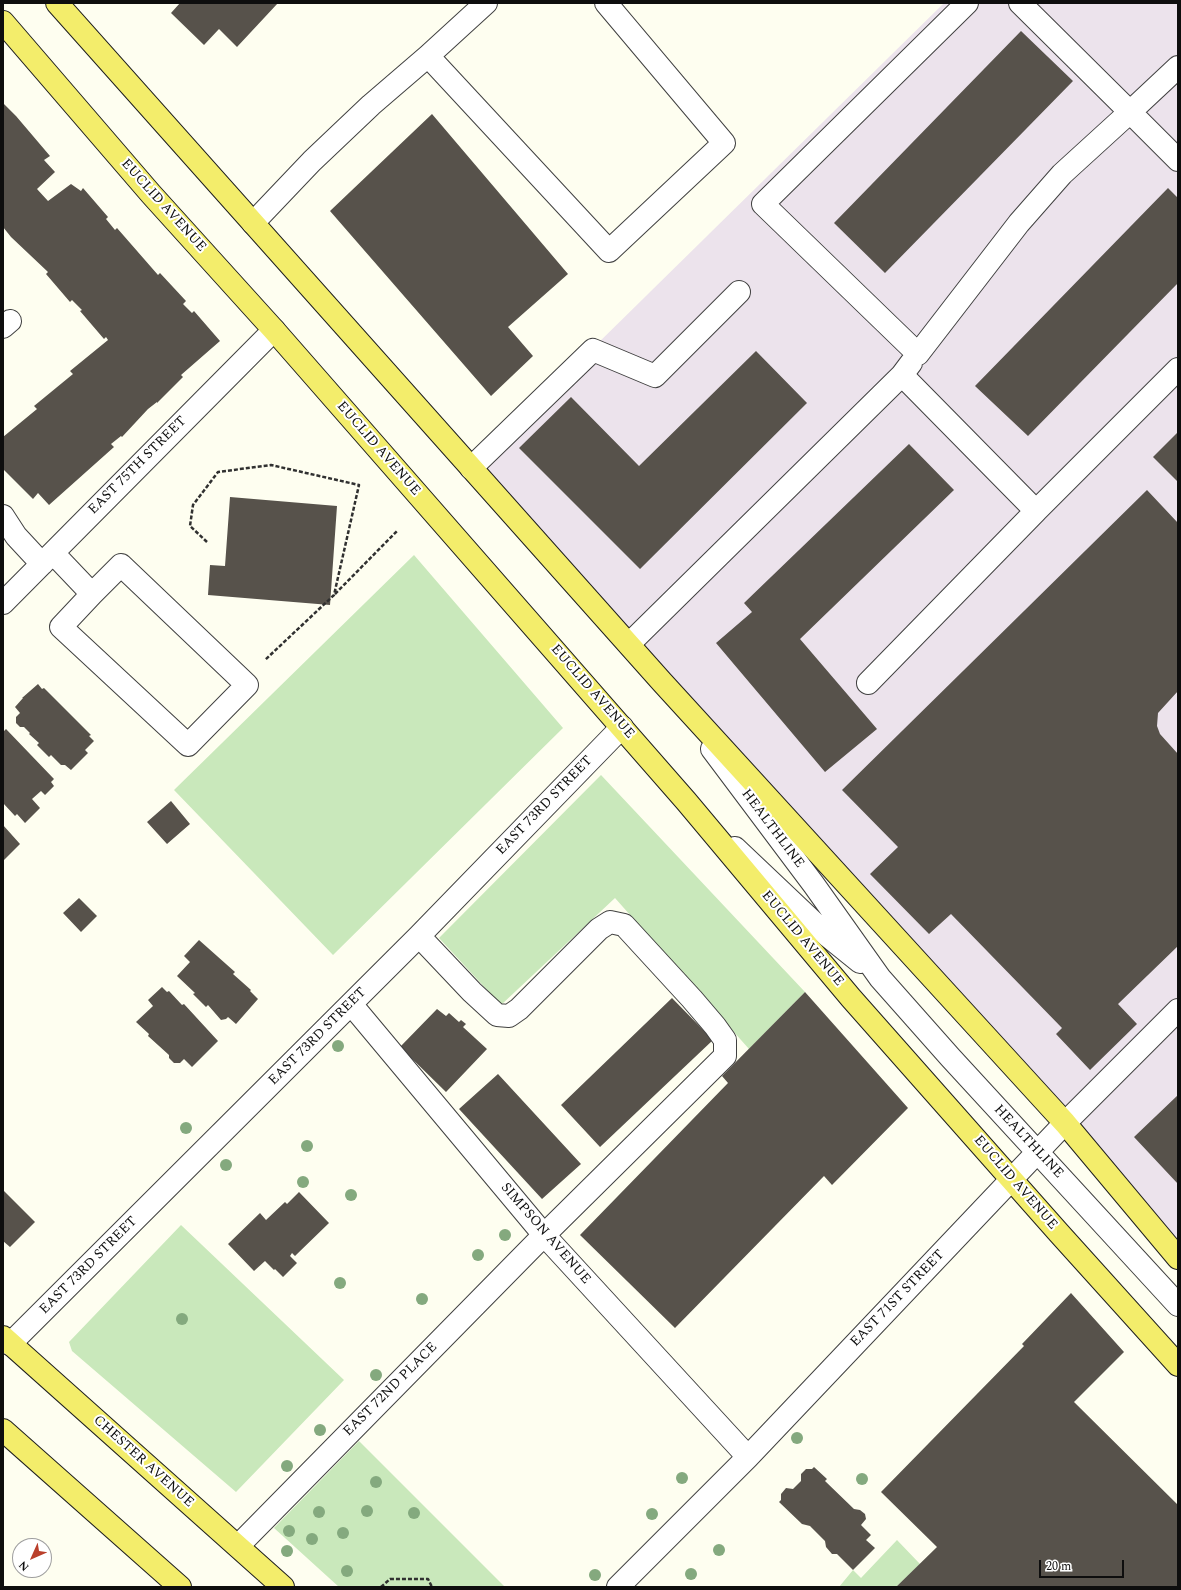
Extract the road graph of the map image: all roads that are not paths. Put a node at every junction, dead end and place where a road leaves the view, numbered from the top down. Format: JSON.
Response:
{"nodes":[{"id":1,"x":57,"y":3,"type":"edge"},
{"id":2,"x":486,"y":3,"type":"edge"},
{"id":3,"x":606,"y":3,"type":"edge"},
{"id":4,"x":967,"y":3,"type":"edge"},
{"id":5,"x":1020,"y":3,"type":"edge"},
{"id":6,"x":3,"y":22,"type":"edge"},
{"id":7,"x":428,"y":56,"type":"junction"},
{"id":8,"x":1178,"y":67,"type":"edge"},
{"id":9,"x":1130,"y":112,"type":"junction"},
{"id":10,"x":1178,"y":160,"type":"edge"},
{"id":11,"x":253,"y":223,"type":"junction"},
{"id":12,"x":739,"y":292,"type":"dead end"},
{"id":13,"x":274,"y":330,"type":"junction"},
{"id":14,"x":918,"y":354,"type":"junction"},
{"id":15,"x":1178,"y":369,"type":"edge"},
{"id":16,"x":902,"y":375,"type":"junction"},
{"id":17,"x":471,"y":468,"type":"junction"},
{"id":18,"x":1036,"y":511,"type":"junction"},
{"id":19,"x":3,"y":516,"type":"edge"},
{"id":20,"x":9,"y":536,"type":"edge"},
{"id":21,"x":47,"y":558,"type":"junction"},
{"id":22,"x":92,"y":594,"type":"junction"},
{"id":23,"x":3,"y":603,"type":"edge"},
{"id":24,"x":629,"y":644,"type":"junction"},
{"id":25,"x":662,"y":682,"type":"junction"},
{"id":26,"x":868,"y":683,"type":"dead end"},
{"id":27,"x":622,"y":727,"type":"junction"},
{"id":28,"x":686,"y":801,"type":"junction"},
{"id":29,"x":419,"y":936,"type":"junction"},
{"id":30,"x":880,"y":978,"type":"junction"},
{"id":31,"x":351,"y":1004,"type":"junction"},
{"id":32,"x":1178,"y":1010,"type":"edge"},
{"id":33,"x":1065,"y":1122,"type":"junction"},
{"id":34,"x":1037,"y":1152,"type":"junction"},
{"id":35,"x":1012,"y":1179,"type":"junction"},
{"id":36,"x":544,"y":1235,"type":"junction"},
{"id":37,"x":1178,"y":1258,"type":"edge"},
{"id":38,"x":1178,"y":1305,"type":"edge"},
{"id":39,"x":7,"y":1341,"type":"edge"},
{"id":40,"x":1178,"y":1365,"type":"edge"},
{"id":41,"x":3,"y":1430,"type":"edge"},
{"id":42,"x":748,"y":1457,"type":"junction"},
{"id":43,"x":238,"y":1546,"type":"junction"},
{"id":44,"x":180,"y":1587,"type":"edge"},
{"id":45,"x":283,"y":1587,"type":"edge"},
{"id":46,"x":618,"y":1587,"type":"edge"}],
"edges":[{"from":1,"to":11,"type":"main road"},
{"from":2,"to":7,"type":"street"},
{"from":3,"to":7,"type":"street"},
{"from":4,"to":14,"type":"street"},
{"from":5,"to":9,"type":"street"},
{"from":6,"to":13,"type":"main road","name":"EUCLID AVENUE"},
{"from":7,"to":11,"type":"street"},
{"from":8,"to":9,"type":"street"},
{"from":9,"to":10,"type":"street"},
{"from":9,"to":14,"type":"street"},
{"from":11,"to":17,"type":"main road"},
{"from":12,"to":17,"type":"street"},
{"from":13,"to":21,"type":"street","name":"EAST 75TH STREET"},
{"from":13,"to":27,"type":"main road","name":"EUCLID AVENUE"},
{"from":14,"to":16,"type":"street"},
{"from":15,"to":18,"type":"street"},
{"from":16,"to":18,"type":"street"},
{"from":16,"to":24,"type":"street"},
{"from":17,"to":24,"type":"main road"},
{"from":18,"to":26,"type":"street"},
{"from":19,"to":20,"type":"street"},
{"from":20,"to":21,"type":"street"},
{"from":21,"to":22,"type":"street"},
{"from":21,"to":23,"type":"street","name":"EAST 75TH STREET"},
{"from":22,"to":22,"type":"street"},
{"from":24,"to":25,"type":"main road"},
{"from":25,"to":30,"type":"street","name":"HEALTHLINE"},
{"from":25,"to":33,"type":"main road"},
{"from":27,"to":28,"type":"main road","name":"EUCLID AVENUE"},
{"from":27,"to":29,"type":"street","name":"EAST 73RD STREET"},
{"from":28,"to":30,"type":"street","name":"HEALTHLINE"},
{"from":28,"to":35,"type":"main road","name":"EUCLID AVENUE"},
{"from":29,"to":31,"type":"street","name":"EAST 73RD STREET"},
{"from":29,"to":36,"type":"street","name":"EAST 72ND PLACE"},
{"from":30,"to":34,"type":"street","name":"HEALTHLINE"},
{"from":31,"to":36,"type":"street","name":"SIMPSON AVENUE"},
{"from":31,"to":39,"type":"street","name":"EAST 73RD STREET"},
{"from":32,"to":33,"type":"street","name":"EAST 71ST STREET"},
{"from":33,"to":34,"type":"street","name":"EAST 71ST STREET"},
{"from":33,"to":37,"type":"main road"},
{"from":34,"to":35,"type":"street","name":"EAST 71ST STREET"},
{"from":34,"to":38,"type":"street","name":"HEALTHLINE"},
{"from":35,"to":40,"type":"main road","name":"EUCLID AVENUE"},
{"from":35,"to":42,"type":"street","name":"EAST 71ST STREET"},
{"from":36,"to":42,"type":"street","name":"SIMPSON AVENUE"},
{"from":36,"to":43,"type":"street","name":"EAST 72ND PLACE"},
{"from":39,"to":43,"type":"main road","name":"CHESTER AVENUE"},
{"from":41,"to":44,"type":"main road"},
{"from":42,"to":46,"type":"street","name":"EAST 71ST STREET"},
{"from":43,"to":45,"type":"main road","name":"CHESTER AVENUE"}]}
